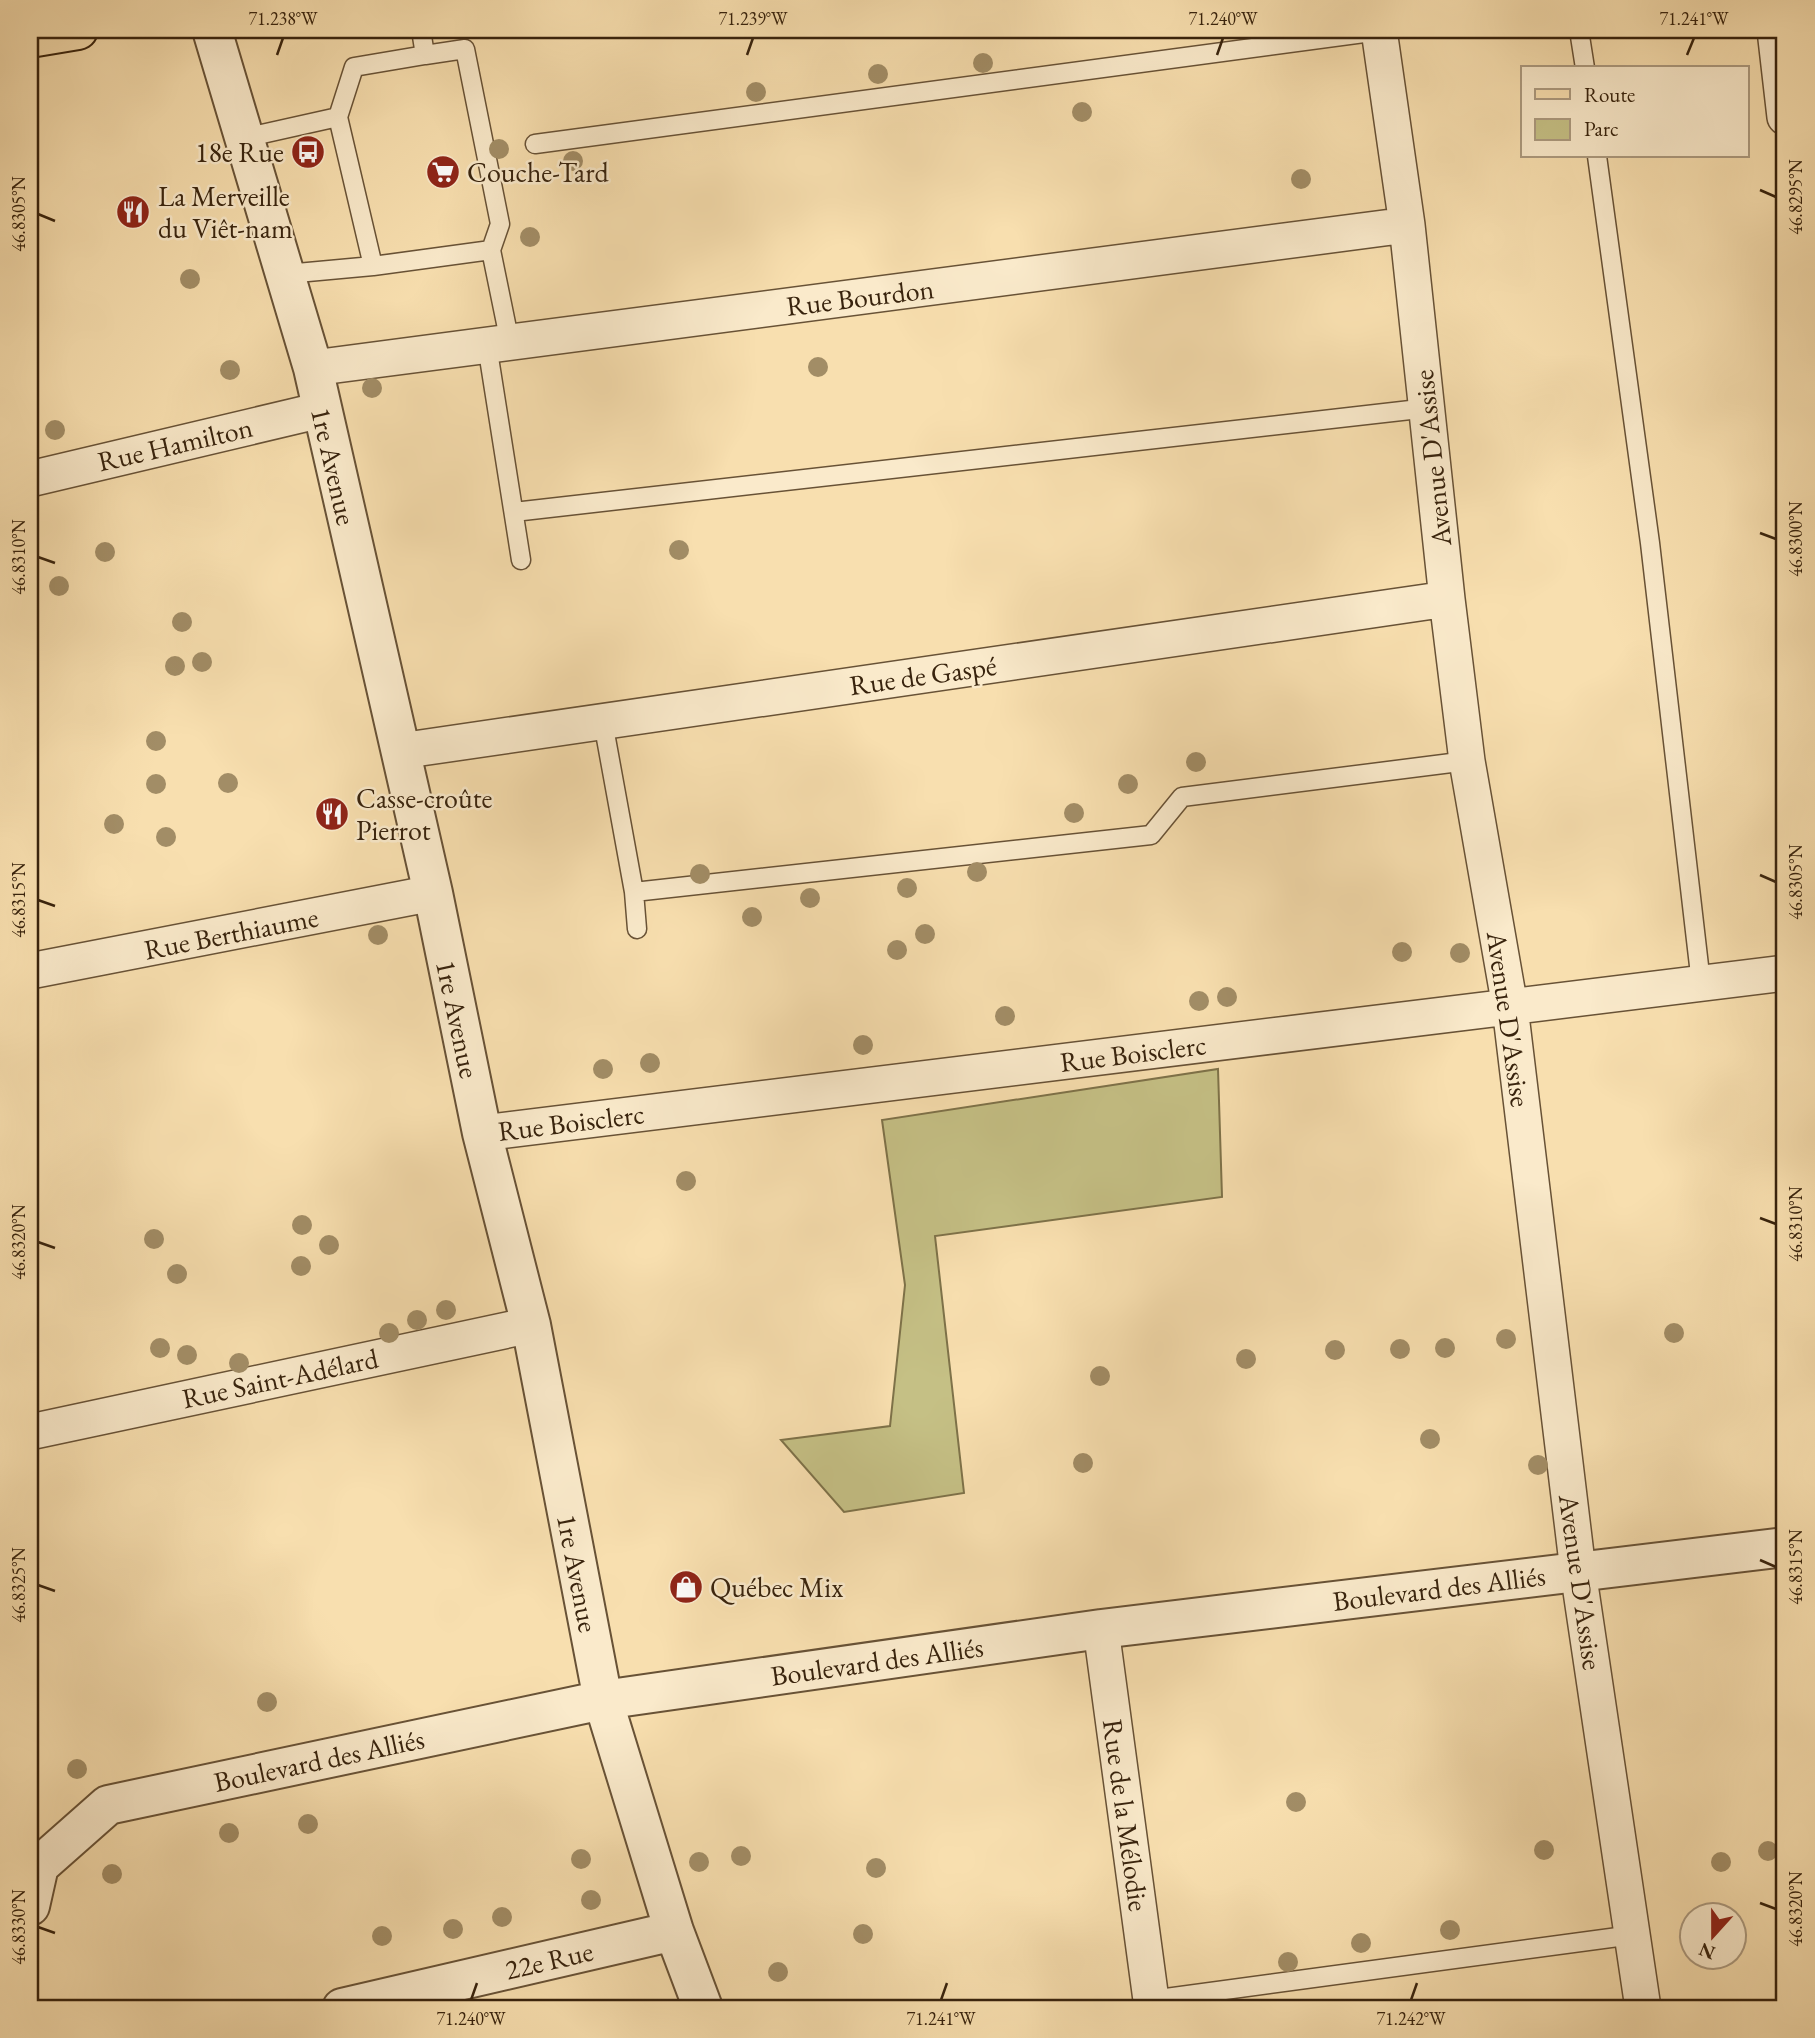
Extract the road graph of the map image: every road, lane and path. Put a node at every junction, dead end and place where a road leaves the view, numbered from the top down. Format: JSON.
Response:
{"nodes":[{"id":1,"x":78,"y":30,"type":"edge"},
{"id":2,"x":212,"y":30,"type":"edge"},
{"id":3,"x":421,"y":30,"type":"edge"},
{"id":4,"x":1379,"y":30,"type":"edge"},
{"id":5,"x":1579,"y":30,"type":"edge"},
{"id":6,"x":1775,"y":30,"type":"edge"},
{"id":7,"x":30,"y":38,"type":"edge"},
{"id":8,"x":425,"y":55,"type":"junction"},
{"id":9,"x":1585,"y":66,"type":"edge"},
{"id":10,"x":338,"y":117,"type":"junction"},
{"id":11,"x":1785,"y":117,"type":"edge"},
{"id":12,"x":244,"y":138,"type":"junction"},
{"id":13,"x":535,"y":144,"type":"dead end"},
{"id":14,"x":1597,"y":158,"type":"edge"},
{"id":15,"x":1407,"y":225,"type":"junction"},
{"id":16,"x":491,"y":250,"type":"junction"},
{"id":17,"x":373,"y":266,"type":"junction"},
{"id":18,"x":286,"y":274,"type":"junction"},
{"id":19,"x":498,"y":344,"type":"junction"},
{"id":20,"x":313,"y":368,"type":"junction"},
{"id":21,"x":1428,"y":408,"type":"junction"},
{"id":22,"x":321,"y":410,"type":"junction"},
{"id":23,"x":30,"y":479,"type":"edge"},
{"id":24,"x":514,"y":512,"type":"junction"},
{"id":25,"x":522,"y":560,"type":"dead end"},
{"id":26,"x":1447,"y":599,"type":"junction"},
{"id":27,"x":603,"y":722,"type":"junction"},
{"id":28,"x":400,"y":751,"type":"junction"},
{"id":29,"x":1467,"y":761,"type":"junction"},
{"id":30,"x":634,"y":892,"type":"junction"},
{"id":31,"x":433,"y":893,"type":"junction"},
{"id":32,"x":637,"y":929,"type":"dead end"},
{"id":33,"x":30,"y":971,"type":"edge"},
{"id":34,"x":1785,"y":973,"type":"edge"},
{"id":35,"x":1701,"y":984,"type":"junction"},
{"id":36,"x":1510,"y":1007,"type":"junction"},
{"id":37,"x":482,"y":1133,"type":"junction"},
{"id":38,"x":531,"y":1325,"type":"junction"},
{"id":39,"x":30,"y":1432,"type":"edge"},
{"id":40,"x":1785,"y":1547,"type":"edge"},
{"id":41,"x":1578,"y":1571,"type":"junction"},
{"id":42,"x":1101,"y":1629,"type":"junction"},
{"id":43,"x":603,"y":1700,"type":"junction"},
{"id":44,"x":30,"y":1906,"type":"edge"},
{"id":45,"x":674,"y":1931,"type":"junction"},
{"id":46,"x":1633,"y":1935,"type":"junction"},
{"id":47,"x":1151,"y":2000,"type":"joint"},
{"id":48,"x":342,"y":2008,"type":"edge"},
{"id":49,"x":703,"y":2008,"type":"edge"},
{"id":50,"x":1643,"y":2008,"type":"edge"}],
"edges":[{"from":1,"to":7,"type":"main road"},
{"from":2,"to":12,"type":"street","name":"1re Avenue"},
{"from":3,"to":8,"type":"lane"},
{"from":4,"to":13,"type":"lane"},
{"from":4,"to":15,"type":"street","name":"Avenue D'Assise"},
{"from":5,"to":9,"type":"lane"},
{"from":6,"to":11,"type":"street"},
{"from":8,"to":10,"type":"lane"},
{"from":8,"to":16,"type":"lane"},
{"from":10,"to":12,"type":"lane"},
{"from":10,"to":17,"type":"lane"},
{"from":12,"to":18,"type":"street","name":"1re Avenue"},
{"from":14,"to":35,"type":"lane"},
{"from":15,"to":19,"type":"street","name":"Rue Bourdon"},
{"from":15,"to":21,"type":"street","name":"Avenue D'Assise"},
{"from":16,"to":17,"type":"lane"},
{"from":16,"to":19,"type":"lane"},
{"from":17,"to":18,"type":"lane"},
{"from":18,"to":20,"type":"street","name":"1re Avenue"},
{"from":19,"to":20,"type":"street","name":"Rue Bourdon"},
{"from":19,"to":24,"type":"lane"},
{"from":20,"to":22,"type":"street","name":"1re Avenue"},
{"from":21,"to":24,"type":"lane"},
{"from":21,"to":26,"type":"street","name":"Avenue D'Assise"},
{"from":22,"to":23,"type":"street","name":"Rue Hamilton"},
{"from":22,"to":28,"type":"street","name":"1re Avenue"},
{"from":24,"to":25,"type":"lane"},
{"from":26,"to":27,"type":"street","name":"Rue de Gaspé"},
{"from":26,"to":29,"type":"street","name":"Avenue D'Assise"},
{"from":27,"to":28,"type":"street","name":"Rue de Gaspé"},
{"from":27,"to":30,"type":"lane"},
{"from":28,"to":31,"type":"street","name":"1re Avenue"},
{"from":29,"to":30,"type":"lane"},
{"from":29,"to":36,"type":"street","name":"Avenue D'Assise"},
{"from":30,"to":32,"type":"lane"},
{"from":31,"to":33,"type":"street","name":"Rue Berthiaume"},
{"from":31,"to":37,"type":"street","name":"1re Avenue"},
{"from":34,"to":35,"type":"street","name":"Rue Boisclerc"},
{"from":35,"to":36,"type":"street","name":"Rue Boisclerc"},
{"from":36,"to":37,"type":"street","name":"Rue Boisclerc"},
{"from":36,"to":41,"type":"street","name":"Avenue D'Assise"},
{"from":37,"to":38,"type":"street","name":"1re Avenue"},
{"from":38,"to":39,"type":"street","name":"Rue Saint-Adélard"},
{"from":38,"to":43,"type":"street","name":"1re Avenue"},
{"from":40,"to":41,"type":"street","name":"Boulevard des Alliés"},
{"from":41,"to":42,"type":"street","name":"Boulevard des Alliés"},
{"from":41,"to":46,"type":"street","name":"Avenue D'Assise"},
{"from":42,"to":43,"type":"street","name":"Boulevard des Alliés"},
{"from":42,"to":47,"type":"street","name":"Rue de la Mélodie"},
{"from":43,"to":44,"type":"street","name":"Boulevard des Alliés"},
{"from":43,"to":45,"type":"street","name":"1re Avenue"},
{"from":45,"to":48,"type":"street","name":"22e Rue"},
{"from":45,"to":49,"type":"street","name":"1re Avenue"},
{"from":46,"to":47,"type":"lane"},
{"from":46,"to":50,"type":"street","name":"Avenue D'Assise"}]}
